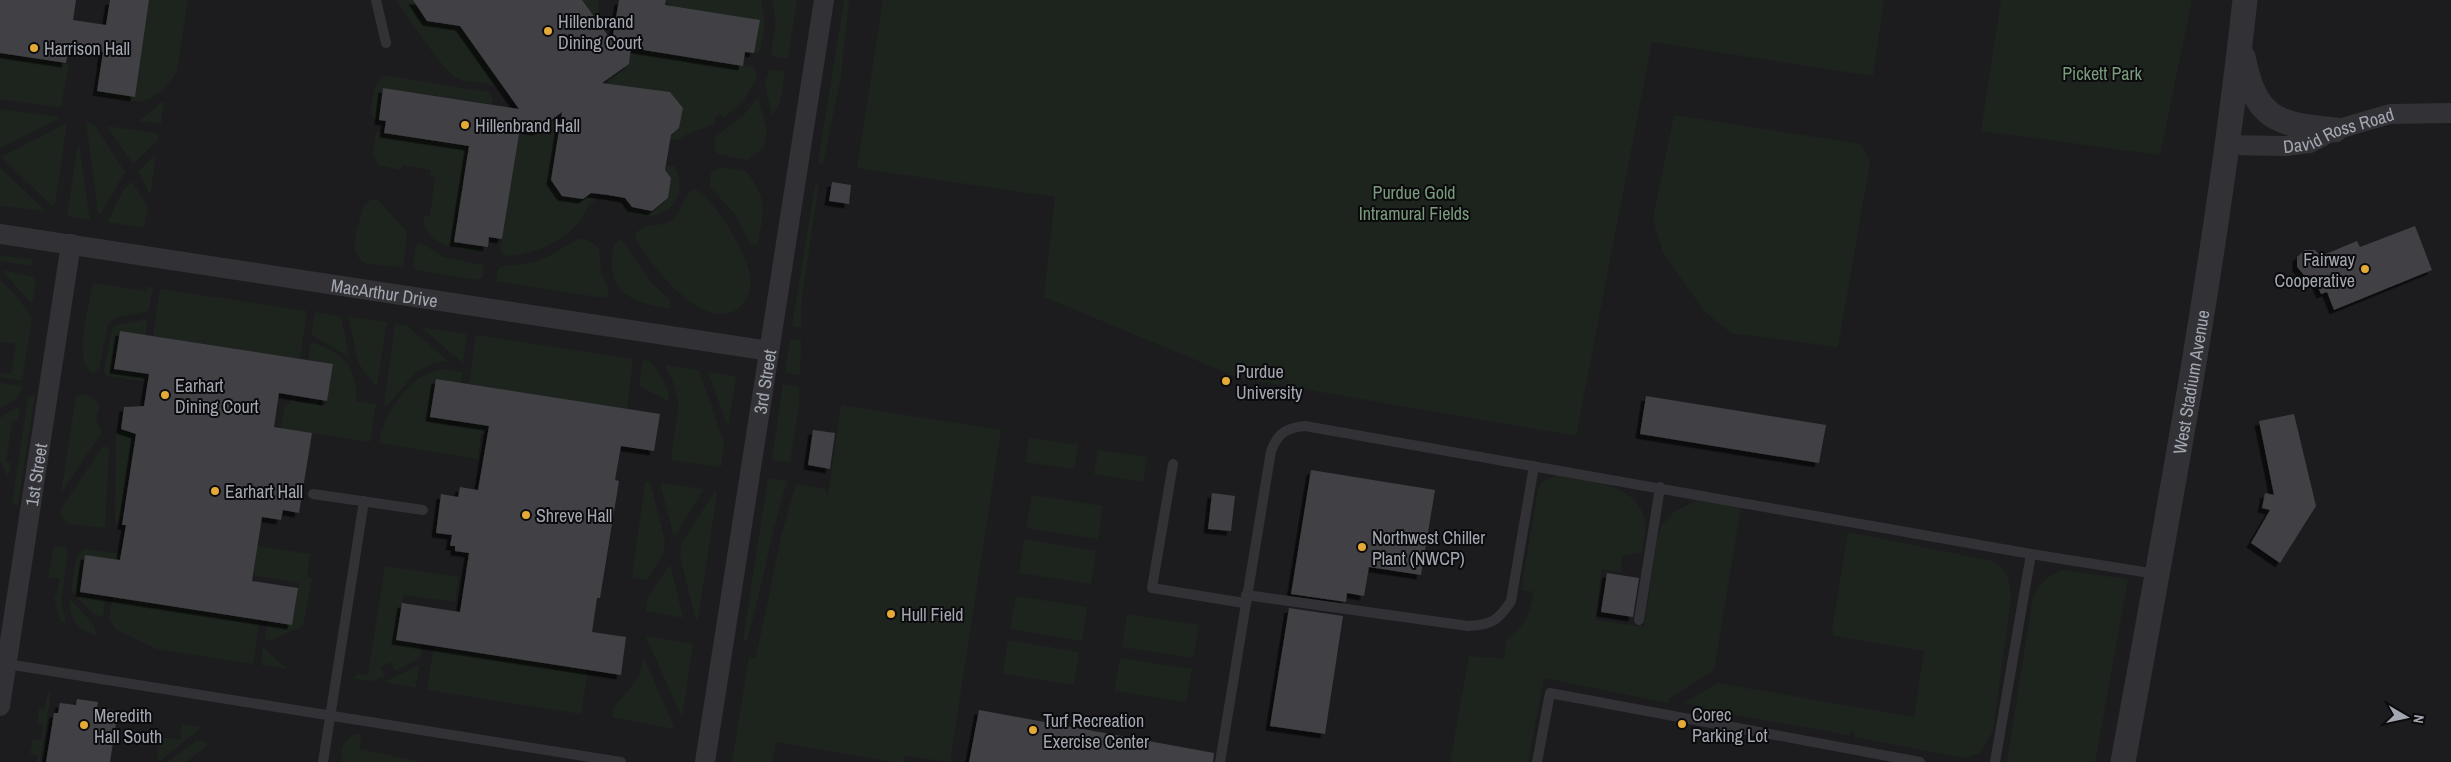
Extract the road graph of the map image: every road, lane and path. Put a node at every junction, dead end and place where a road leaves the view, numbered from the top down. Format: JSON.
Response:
{"nodes":[{"id":1,"x":376,"y":0,"type":"edge"},
{"id":2,"x":824,"y":0,"type":"edge"},
{"id":3,"x":2245,"y":0,"type":"edge"},
{"id":4,"x":386,"y":43,"type":"dead end"},
{"id":5,"x":2240,"y":44,"type":"junction"},
{"id":6,"x":2451,"y":113,"type":"edge"},
{"id":7,"x":2334,"y":130,"type":"junction"},
{"id":8,"x":2226,"y":145,"type":"junction"},
{"id":9,"x":0,"y":234,"type":"edge"},
{"id":10,"x":71,"y":244,"type":"junction"},
{"id":11,"x":769,"y":351,"type":"junction"},
{"id":12,"x":1173,"y":464,"type":"dead end"},
{"id":13,"x":1534,"y":466,"type":"junction"},
{"id":14,"x":1660,"y":487,"type":"junction"},
{"id":15,"x":313,"y":494,"type":"dead end"},
{"id":16,"x":364,"y":501,"type":"junction"},
{"id":17,"x":423,"y":510,"type":"dead end"},
{"id":18,"x":2031,"y":554,"type":"junction"},
{"id":19,"x":2157,"y":574,"type":"junction"},
{"id":20,"x":1245,"y":599,"type":"junction"},
{"id":21,"x":1639,"y":620,"type":"dead end"},
{"id":22,"x":7,"y":664,"type":"junction"},
{"id":23,"x":0,"y":706,"type":"edge"},
{"id":24,"x":331,"y":716,"type":"junction"},
{"id":25,"x":323,"y":762,"type":"edge"},
{"id":26,"x":621,"y":762,"type":"edge"},
{"id":27,"x":705,"y":762,"type":"edge"},
{"id":28,"x":1220,"y":762,"type":"edge"},
{"id":29,"x":1537,"y":762,"type":"edge"},
{"id":30,"x":1920,"y":762,"type":"edge"},
{"id":31,"x":1995,"y":762,"type":"edge"},
{"id":32,"x":2123,"y":762,"type":"edge"}],
"edges":[{"from":1,"to":4,"type":"lane"},
{"from":2,"to":11,"type":"street","name":"3rd Street"},
{"from":3,"to":5,"type":"street","name":"West Stadium Avenue"},
{"from":5,"to":7,"type":"street"},
{"from":5,"to":8,"type":"street","name":"West Stadium Avenue"},
{"from":6,"to":7,"type":"street","name":"David Ross Road"},
{"from":7,"to":8,"type":"street","name":"David Ross Road"},
{"from":8,"to":19,"type":"street","name":"West Stadium Avenue"},
{"from":9,"to":10,"type":"street","name":"MacArthur Drive"},
{"from":10,"to":11,"type":"street","name":"MacArthur Drive"},
{"from":10,"to":22,"type":"street","name":"1st Street"},
{"from":11,"to":27,"type":"street","name":"3rd Street"},
{"from":12,"to":20,"type":"lane"},
{"from":13,"to":14,"type":"lane"},
{"from":13,"to":20,"type":"lane"},
{"from":13,"to":20,"type":"lane"},
{"from":14,"to":18,"type":"lane"},
{"from":14,"to":21,"type":"lane"},
{"from":15,"to":16,"type":"lane"},
{"from":16,"to":17,"type":"lane"},
{"from":16,"to":24,"type":"lane"},
{"from":18,"to":19,"type":"lane"},
{"from":18,"to":31,"type":"lane"},
{"from":19,"to":32,"type":"street","name":"West Stadium Avenue"},
{"from":20,"to":28,"type":"lane"},
{"from":22,"to":23,"type":"street","name":"1st Street"},
{"from":22,"to":24,"type":"lane"},
{"from":24,"to":25,"type":"lane"},
{"from":24,"to":26,"type":"lane"},
{"from":29,"to":30,"type":"lane"}]}
